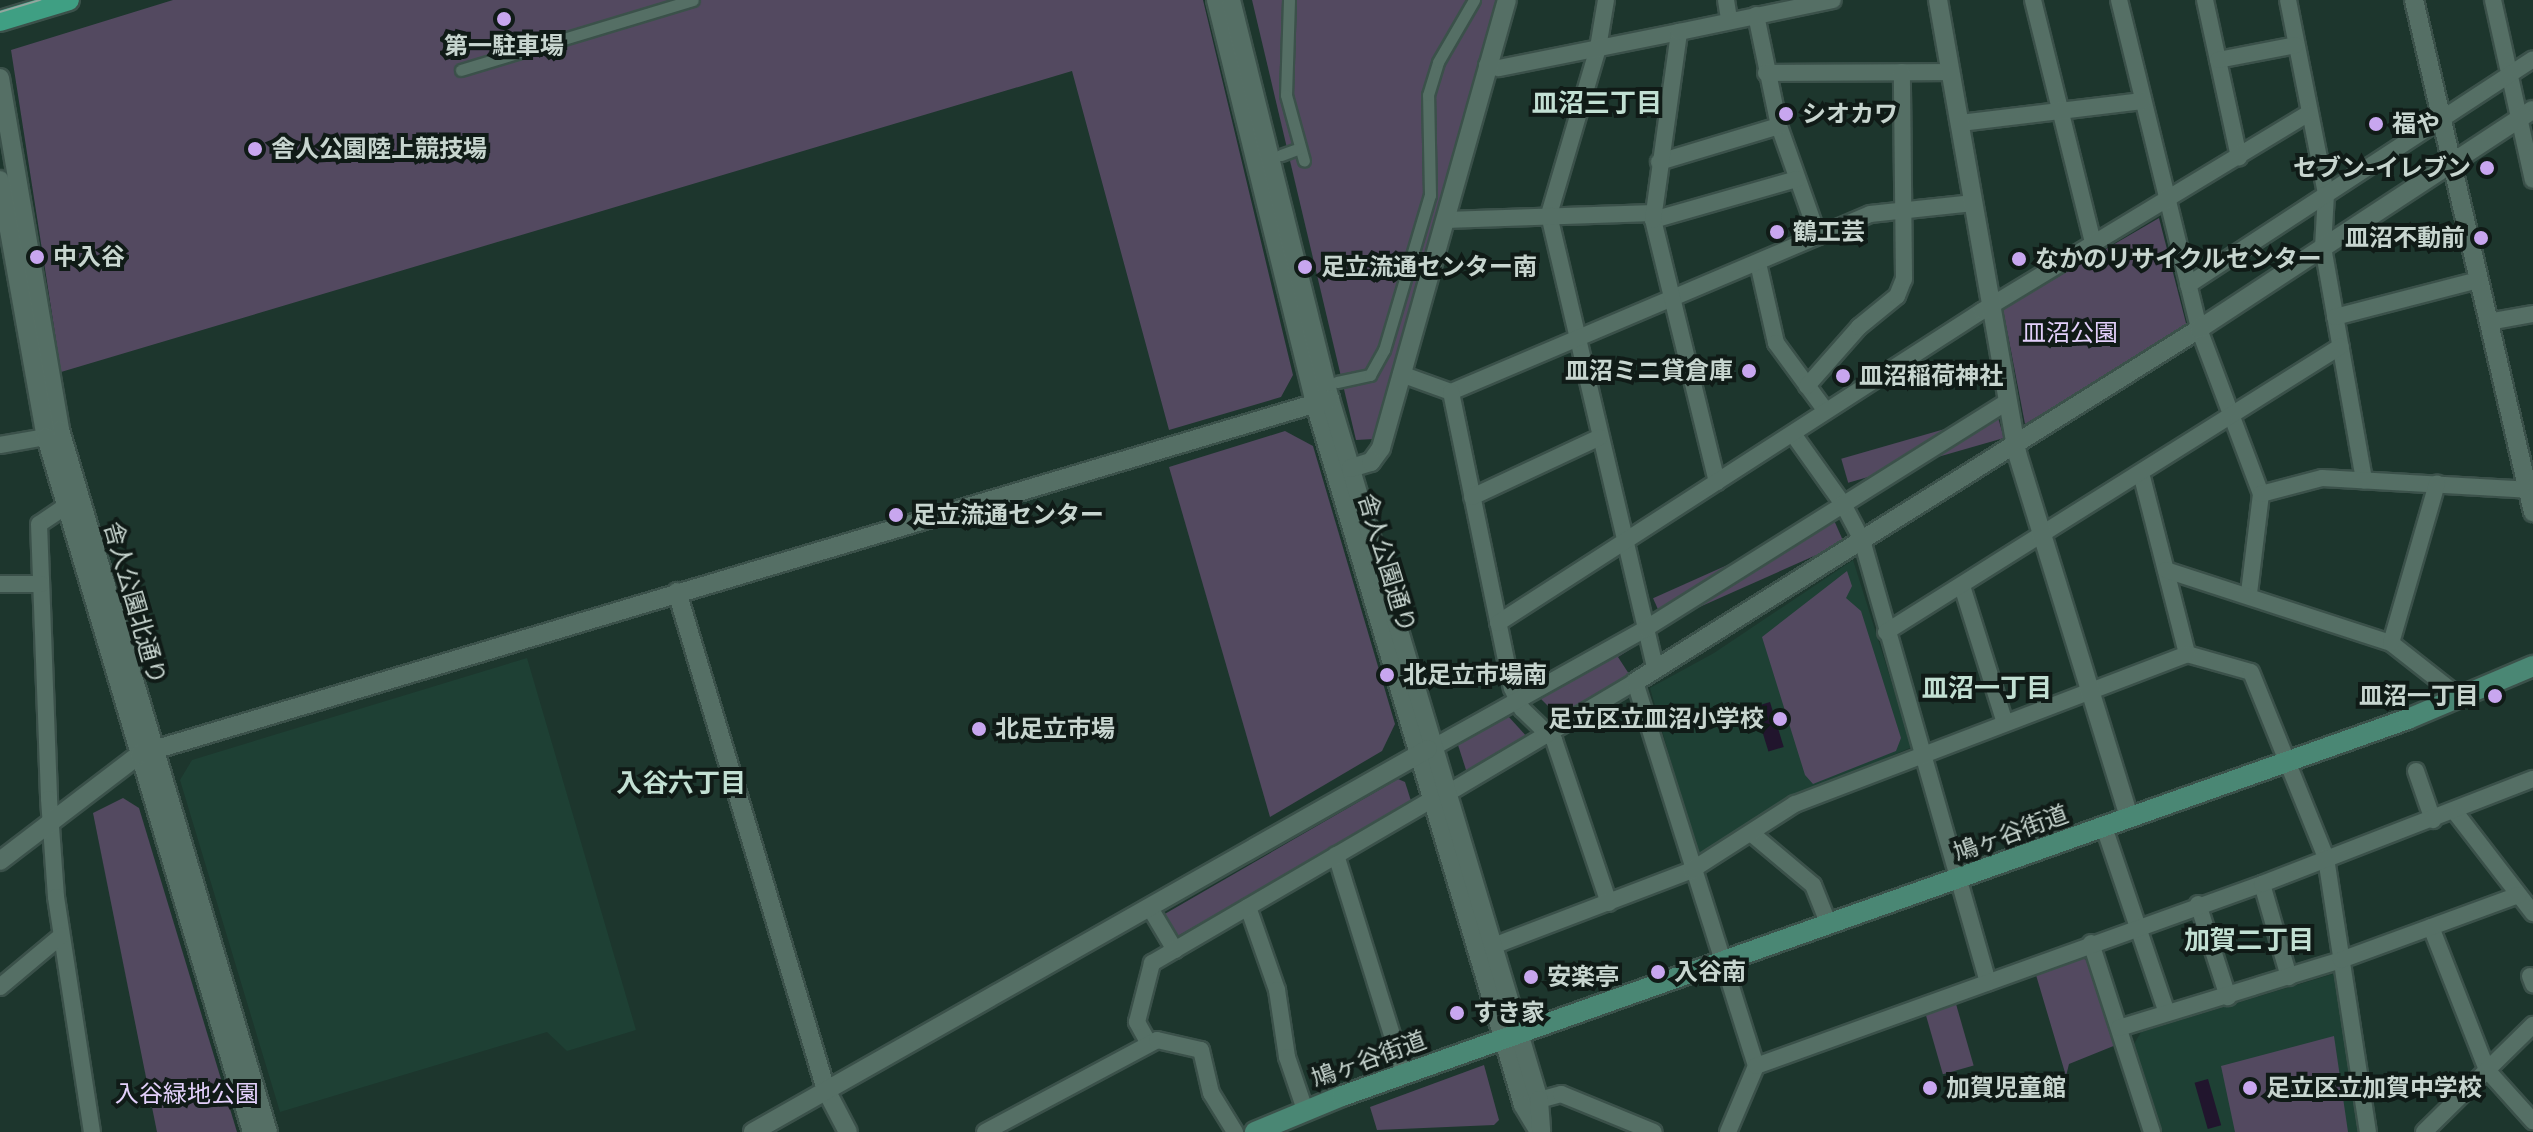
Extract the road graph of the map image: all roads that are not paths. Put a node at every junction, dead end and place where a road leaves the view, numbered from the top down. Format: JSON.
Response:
{"nodes":[{"id":1,"x":69,"y":0,"type":"edge"},
{"id":2,"x":693,"y":0,"type":"edge"},
{"id":3,"x":1216,"y":0,"type":"edge"},
{"id":4,"x":1231,"y":0,"type":"edge"},
{"id":5,"x":1289,"y":0,"type":"edge"},
{"id":6,"x":1474,"y":0,"type":"edge"},
{"id":7,"x":1507,"y":0,"type":"edge"},
{"id":8,"x":1606,"y":0,"type":"edge"},
{"id":9,"x":1726,"y":0,"type":"edge"},
{"id":10,"x":1938,"y":0,"type":"edge"},
{"id":11,"x":2033,"y":0,"type":"edge"},
{"id":12,"x":2205,"y":0,"type":"edge"},
{"id":13,"x":2288,"y":0,"type":"edge"},
{"id":14,"x":2414,"y":0,"type":"edge"},
{"id":15,"x":2493,"y":0,"type":"edge"},
{"id":16,"x":1826,"y":1,"type":"edge"},
{"id":17,"x":2123,"y":1,"type":"edge"},
{"id":18,"x":1756,"y":15,"type":"junction"},
{"id":19,"x":1729,"y":20,"type":"junction"},
{"id":20,"x":0,"y":21,"type":"edge"},
{"id":21,"x":1679,"y":32,"type":"junction"},
{"id":22,"x":2296,"y":45,"type":"junction"},
{"id":23,"x":1598,"y":48,"type":"junction"},
{"id":24,"x":2533,"y":59,"type":"edge"},
{"id":25,"x":2218,"y":60,"type":"junction"},
{"id":26,"x":1487,"y":65,"type":"junction"},
{"id":27,"x":461,"y":70,"type":"dead end"},
{"id":28,"x":1902,"y":72,"type":"junction"},
{"id":29,"x":1951,"y":72,"type":"junction"},
{"id":30,"x":1766,"y":73,"type":"junction"},
{"id":31,"x":2510,"y":74,"type":"junction"},
{"id":32,"x":0,"y":78,"type":"edge"},
{"id":33,"x":2143,"y":101,"type":"junction"},
{"id":34,"x":2060,"y":110,"type":"junction"},
{"id":35,"x":2309,"y":113,"type":"junction"},
{"id":36,"x":2526,"y":115,"type":"edge"},
{"id":37,"x":2441,"y":120,"type":"junction"},
{"id":38,"x":1960,"y":123,"type":"junction"},
{"id":39,"x":1779,"y":126,"type":"junction"},
{"id":40,"x":1300,"y":148,"type":"junction"},
{"id":41,"x":1281,"y":155,"type":"dead end"},
{"id":42,"x":2239,"y":157,"type":"junction"},
{"id":43,"x":1304,"y":161,"type":"dead end"},
{"id":44,"x":1659,"y":162,"type":"junction"},
{"id":45,"x":2451,"y":165,"type":"junction"},
{"id":46,"x":1797,"y":179,"type":"junction"},
{"id":47,"x":0,"y":180,"type":"edge"},
{"id":48,"x":2533,"y":180,"type":"edge"},
{"id":49,"x":2326,"y":194,"type":"junction"},
{"id":50,"x":2167,"y":200,"type":"junction"},
{"id":51,"x":1973,"y":203,"type":"junction"},
{"id":52,"x":1900,"y":211,"type":"junction"},
{"id":53,"x":1549,"y":215,"type":"junction"},
{"id":54,"x":1436,"y":217,"type":"junction"},
{"id":55,"x":1654,"y":217,"type":"junction"},
{"id":56,"x":1818,"y":236,"type":"junction"},
{"id":57,"x":2094,"y":247,"type":"junction"},
{"id":58,"x":2323,"y":247,"type":"junction"},
{"id":59,"x":1758,"y":263,"type":"junction"},
{"id":60,"x":2478,"y":280,"type":"junction"},
{"id":61,"x":2188,"y":285,"type":"junction"},
{"id":62,"x":1671,"y":298,"type":"junction"},
{"id":63,"x":1991,"y":308,"type":"junction"},
{"id":64,"x":2533,"y":314,"type":"edge"},
{"id":65,"x":2335,"y":317,"type":"junction"},
{"id":66,"x":2488,"y":322,"type":"junction"},
{"id":67,"x":2199,"y":329,"type":"junction"},
{"id":68,"x":1577,"y":338,"type":"junction"},
{"id":69,"x":2341,"y":346,"type":"junction"},
{"id":70,"x":1401,"y":374,"type":"junction"},
{"id":71,"x":1807,"y":386,"type":"junction"},
{"id":72,"x":1451,"y":392,"type":"junction"},
{"id":73,"x":1327,"y":395,"type":"junction"},
{"id":74,"x":2007,"y":402,"type":"junction"},
{"id":75,"x":1826,"y":411,"type":"junction"},
{"id":76,"x":2234,"y":416,"type":"junction"},
{"id":77,"x":1793,"y":434,"type":"junction"},
{"id":78,"x":46,"y":437,"type":"junction"},
{"id":79,"x":1600,"y":437,"type":"junction"},
{"id":80,"x":2015,"y":444,"type":"junction"},
{"id":81,"x":0,"y":445,"type":"edge"},
{"id":82,"x":1351,"y":468,"type":"junction"},
{"id":83,"x":2141,"y":473,"type":"junction"},
{"id":84,"x":2364,"y":480,"type":"junction"},
{"id":85,"x":1717,"y":482,"type":"junction"},
{"id":86,"x":2437,"y":484,"type":"junction"},
{"id":87,"x":2528,"y":490,"type":"junction"},
{"id":88,"x":2261,"y":494,"type":"junction"},
{"id":89,"x":1472,"y":497,"type":"junction"},
{"id":90,"x":1843,"y":504,"type":"junction"},
{"id":91,"x":66,"y":506,"type":"junction"},
{"id":92,"x":2533,"y":512,"type":"edge"},
{"id":93,"x":2041,"y":535,"type":"junction"},
{"id":94,"x":1862,"y":540,"type":"junction"},
{"id":95,"x":1624,"y":541,"type":"junction"},
{"id":96,"x":2166,"y":570,"type":"junction"},
{"id":97,"x":0,"y":584,"type":"edge"},
{"id":98,"x":41,"y":584,"type":"junction"},
{"id":99,"x":1962,"y":586,"type":"junction"},
{"id":100,"x":677,"y":592,"type":"junction"},
{"id":101,"x":2249,"y":593,"type":"junction"},
{"id":102,"x":1498,"y":623,"type":"junction"},
{"id":103,"x":1645,"y":629,"type":"junction"},
{"id":104,"x":1886,"y":632,"type":"junction"},
{"id":105,"x":2391,"y":643,"type":"junction"},
{"id":106,"x":2187,"y":654,"type":"junction"},
{"id":107,"x":2533,"y":666,"type":"edge"},
{"id":108,"x":1656,"y":670,"type":"junction"},
{"id":109,"x":1635,"y":682,"type":"junction"},
{"id":110,"x":2090,"y":691,"type":"junction"},
{"id":111,"x":2461,"y":698,"type":"junction"},
{"id":112,"x":1519,"y":703,"type":"junction"},
{"id":113,"x":2005,"y":723,"type":"junction"},
{"id":114,"x":1550,"y":733,"type":"junction"},
{"id":115,"x":1426,"y":749,"type":"junction"},
{"id":116,"x":147,"y":752,"type":"junction"},
{"id":117,"x":1924,"y":754,"type":"junction"},
{"id":118,"x":2286,"y":762,"type":"junction"},
{"id":119,"x":2416,"y":771,"type":"dead end"},
{"id":120,"x":2533,"y":779,"type":"edge"},
{"id":121,"x":1440,"y":796,"type":"junction"},
{"id":122,"x":2455,"y":812,"type":"junction"},
{"id":123,"x":2129,"y":818,"type":"junction"},
{"id":124,"x":2433,"y":820,"type":"junction"},
{"id":125,"x":50,"y":823,"type":"junction"},
{"id":126,"x":2104,"y":827,"type":"junction"},
{"id":127,"x":1751,"y":833,"type":"junction"},
{"id":128,"x":1336,"y":855,"type":"junction"},
{"id":129,"x":2326,"y":858,"type":"junction"},
{"id":130,"x":0,"y":861,"type":"edge"},
{"id":131,"x":1692,"y":870,"type":"junction"},
{"id":132,"x":1959,"y":879,"type":"junction"},
{"id":133,"x":2262,"y":884,"type":"junction"},
{"id":134,"x":2519,"y":895,"type":"junction"},
{"id":135,"x":1609,"y":903,"type":"junction"},
{"id":136,"x":2198,"y":904,"type":"junction"},
{"id":137,"x":1248,"y":907,"type":"junction"},
{"id":138,"x":1150,"y":908,"type":"junction"},
{"id":139,"x":2533,"y":913,"type":"edge"},
{"id":140,"x":1829,"y":925,"type":"junction"},
{"id":141,"x":2138,"y":926,"type":"junction"},
{"id":142,"x":2431,"y":927,"type":"junction"},
{"id":143,"x":61,"y":936,"type":"junction"},
{"id":144,"x":2091,"y":943,"type":"junction"},
{"id":145,"x":1493,"y":946,"type":"junction"},
{"id":146,"x":1175,"y":950,"type":"junction"},
{"id":147,"x":2341,"y":960,"type":"junction"},
{"id":148,"x":1723,"y":963,"type":"junction"},
{"id":149,"x":2289,"y":977,"type":"junction"},
{"id":150,"x":1988,"y":982,"type":"junction"},
{"id":151,"x":0,"y":987,"type":"edge"},
{"id":152,"x":2228,"y":997,"type":"junction"},
{"id":153,"x":2167,"y":1013,"type":"junction"},
{"id":154,"x":2119,"y":1028,"type":"junction"},
{"id":155,"x":2529,"y":1036,"type":"edge"},
{"id":156,"x":1511,"y":1037,"type":"junction"},
{"id":157,"x":1148,"y":1042,"type":"junction"},
{"id":158,"x":1756,"y":1066,"type":"junction"},
{"id":159,"x":2487,"y":1070,"type":"junction"},
{"id":160,"x":1404,"y":1073,"type":"junction"},
{"id":161,"x":826,"y":1090,"type":"junction"},
{"id":162,"x":1539,"y":1100,"type":"junction"},
{"id":163,"x":1305,"y":1110,"type":"junction"},
{"id":164,"x":2533,"y":1121,"type":"edge"},
{"id":165,"x":92,"y":1132,"type":"edge"},
{"id":166,"x":252,"y":1132,"type":"edge"},
{"id":167,"x":268,"y":1132,"type":"edge"},
{"id":168,"x":753,"y":1132,"type":"edge"},
{"id":169,"x":848,"y":1132,"type":"edge"},
{"id":170,"x":985,"y":1132,"type":"edge"},
{"id":171,"x":1235,"y":1132,"type":"edge"},
{"id":172,"x":1255,"y":1132,"type":"edge"},
{"id":173,"x":1288,"y":1132,"type":"edge"},
{"id":174,"x":1540,"y":1132,"type":"edge"},
{"id":175,"x":1654,"y":1132,"type":"edge"},
{"id":176,"x":1728,"y":1132,"type":"edge"},
{"id":177,"x":2152,"y":1132,"type":"edge"},
{"id":178,"x":2368,"y":1132,"type":"edge"},
{"id":179,"x":2424,"y":1132,"type":"edge"}],
"edges":[{"from":1,"to":20,"type":"main road"},
{"from":2,"to":27,"type":"street"},
{"from":3,"to":73,"type":"street","name":"舎人公園通り"},
{"from":4,"to":73,"type":"street","name":"舎人公園通り"},
{"from":5,"to":40,"type":"street"},
{"from":6,"to":54,"type":"street"},
{"from":7,"to":26,"type":"street"},
{"from":8,"to":23,"type":"street"},
{"from":9,"to":19,"type":"street"},
{"from":10,"to":29,"type":"street"},
{"from":11,"to":34,"type":"street"},
{"from":12,"to":25,"type":"street"},
{"from":13,"to":22,"type":"street"},
{"from":14,"to":37,"type":"street"},
{"from":15,"to":31,"type":"street"},
{"from":16,"to":18,"type":"street"},
{"from":17,"to":33,"type":"street"},
{"from":18,"to":19,"type":"street"},
{"from":18,"to":30,"type":"street"},
{"from":19,"to":21,"type":"street"},
{"from":21,"to":23,"type":"street"},
{"from":21,"to":44,"type":"street"},
{"from":22,"to":25,"type":"street"},
{"from":22,"to":35,"type":"street"},
{"from":23,"to":26,"type":"street"},
{"from":23,"to":53,"type":"street"},
{"from":24,"to":31,"type":"street"},
{"from":25,"to":42,"type":"street"},
{"from":26,"to":54,"type":"street"},
{"from":28,"to":29,"type":"street"},
{"from":28,"to":30,"type":"street"},
{"from":28,"to":52,"type":"street"},
{"from":29,"to":38,"type":"street"},
{"from":30,"to":39,"type":"street"},
{"from":31,"to":36,"type":"street"},
{"from":31,"to":37,"type":"street"},
{"from":32,"to":116,"type":"street","name":"舎人公園北通り"},
{"from":33,"to":34,"type":"street"},
{"from":33,"to":50,"type":"street"},
{"from":34,"to":38,"type":"street"},
{"from":34,"to":57,"type":"street"},
{"from":35,"to":42,"type":"street"},
{"from":35,"to":49,"type":"street"},
{"from":36,"to":45,"type":"street"},
{"from":36,"to":48,"type":"street"},
{"from":37,"to":45,"type":"street"},
{"from":37,"to":49,"type":"street"},
{"from":38,"to":51,"type":"street"},
{"from":39,"to":44,"type":"street"},
{"from":39,"to":46,"type":"street"},
{"from":40,"to":41,"type":"street"},
{"from":40,"to":43,"type":"street"},
{"from":42,"to":50,"type":"street"},
{"from":44,"to":55,"type":"street"},
{"from":45,"to":58,"type":"street"},
{"from":45,"to":60,"type":"street"},
{"from":46,"to":55,"type":"street"},
{"from":46,"to":56,"type":"street"},
{"from":47,"to":78,"type":"street","name":"舎人公園北通り"},
{"from":49,"to":58,"type":"street"},
{"from":49,"to":61,"type":"street"},
{"from":50,"to":57,"type":"street"},
{"from":50,"to":61,"type":"street"},
{"from":51,"to":52,"type":"street"},
{"from":51,"to":63,"type":"street"},
{"from":52,"to":56,"type":"street"},
{"from":52,"to":71,"type":"street"},
{"from":53,"to":54,"type":"street"},
{"from":53,"to":55,"type":"street"},
{"from":53,"to":68,"type":"street"},
{"from":54,"to":70,"type":"street"},
{"from":54,"to":73,"type":"street"},
{"from":55,"to":62,"type":"street"},
{"from":56,"to":59,"type":"street"},
{"from":57,"to":63,"type":"street"},
{"from":58,"to":65,"type":"street"},
{"from":58,"to":67,"type":"street"},
{"from":59,"to":62,"type":"street"},
{"from":59,"to":71,"type":"street"},
{"from":60,"to":65,"type":"street"},
{"from":60,"to":66,"type":"street"},
{"from":61,"to":67,"type":"street"},
{"from":62,"to":68,"type":"street"},
{"from":62,"to":85,"type":"street"},
{"from":63,"to":74,"type":"street"},
{"from":63,"to":75,"type":"street"},
{"from":64,"to":66,"type":"street"},
{"from":65,"to":69,"type":"street"},
{"from":66,"to":87,"type":"street"},
{"from":67,"to":76,"type":"street"},
{"from":67,"to":80,"type":"street"},
{"from":68,"to":72,"type":"street"},
{"from":68,"to":79,"type":"street"},
{"from":69,"to":76,"type":"street"},
{"from":69,"to":84,"type":"street"},
{"from":70,"to":72,"type":"street"},
{"from":70,"to":82,"type":"street"},
{"from":71,"to":75,"type":"street"},
{"from":72,"to":89,"type":"street"},
{"from":73,"to":82,"type":"street","name":"舎人公園通り"},
{"from":73,"to":100,"type":"street"},
{"from":73,"to":115,"type":"street","name":"舎人公園通り"},
{"from":74,"to":80,"type":"street"},
{"from":74,"to":90,"type":"street"},
{"from":75,"to":77,"type":"street"},
{"from":76,"to":83,"type":"street"},
{"from":76,"to":88,"type":"street"},
{"from":77,"to":85,"type":"street"},
{"from":77,"to":90,"type":"street"},
{"from":78,"to":81,"type":"street"},
{"from":78,"to":91,"type":"street","name":"舎人公園北通り"},
{"from":79,"to":89,"type":"street"},
{"from":79,"to":95,"type":"street"},
{"from":80,"to":93,"type":"street"},
{"from":80,"to":94,"type":"street"},
{"from":82,"to":115,"type":"street","name":"舎人公園通り"},
{"from":83,"to":93,"type":"street"},
{"from":83,"to":96,"type":"street"},
{"from":84,"to":86,"type":"street"},
{"from":84,"to":88,"type":"street"},
{"from":85,"to":95,"type":"street"},
{"from":86,"to":87,"type":"street"},
{"from":86,"to":105,"type":"street"},
{"from":87,"to":92,"type":"street"},
{"from":88,"to":101,"type":"street"},
{"from":89,"to":102,"type":"street"},
{"from":90,"to":94,"type":"street"},
{"from":90,"to":103,"type":"street"},
{"from":91,"to":98,"type":"street"},
{"from":91,"to":116,"type":"street","name":"舎人公園北通り"},
{"from":93,"to":99,"type":"street"},
{"from":93,"to":110,"type":"street"},
{"from":94,"to":104,"type":"street"},
{"from":94,"to":108,"type":"street"},
{"from":95,"to":102,"type":"street"},
{"from":95,"to":103,"type":"street"},
{"from":96,"to":101,"type":"street"},
{"from":96,"to":106,"type":"street"},
{"from":97,"to":98,"type":"street"},
{"from":98,"to":125,"type":"street"},
{"from":99,"to":104,"type":"street"},
{"from":99,"to":113,"type":"street"},
{"from":100,"to":116,"type":"street"},
{"from":100,"to":161,"type":"street"},
{"from":101,"to":105,"type":"street"},
{"from":102,"to":112,"type":"street"},
{"from":103,"to":108,"type":"street"},
{"from":103,"to":112,"type":"street"},
{"from":104,"to":117,"type":"street"},
{"from":105,"to":111,"type":"street"},
{"from":106,"to":110,"type":"street"},
{"from":106,"to":118,"type":"street"},
{"from":107,"to":111,"type":"main road","name":"鳩ヶ谷街道"},
{"from":108,"to":109,"type":"street"},
{"from":109,"to":114,"type":"street"},
{"from":109,"to":131,"type":"street"},
{"from":110,"to":113,"type":"street"},
{"from":110,"to":123,"type":"street"},
{"from":111,"to":118,"type":"main road","name":"鳩ヶ谷街道"},
{"from":112,"to":114,"type":"street"},
{"from":112,"to":115,"type":"street"},
{"from":113,"to":117,"type":"street"},
{"from":114,"to":121,"type":"street"},
{"from":114,"to":135,"type":"street"},
{"from":115,"to":121,"type":"street","name":"舎人公園通り"},
{"from":115,"to":138,"type":"street"},
{"from":116,"to":125,"type":"street"},
{"from":116,"to":166,"type":"street","name":"舎人公園北通り"},
{"from":116,"to":167,"type":"street","name":"舎人公園北通り"},
{"from":117,"to":127,"type":"street"},
{"from":117,"to":132,"type":"street"},
{"from":118,"to":123,"type":"main road","name":"鳩ヶ谷街道"},
{"from":118,"to":129,"type":"street"},
{"from":119,"to":124,"type":"street"},
{"from":120,"to":122,"type":"street"},
{"from":121,"to":128,"type":"street"},
{"from":121,"to":145,"type":"street","name":"舎人公園通り"},
{"from":121,"to":156,"type":"street","name":"舎人公園通り"},
{"from":122,"to":124,"type":"street"},
{"from":122,"to":134,"type":"street"},
{"from":123,"to":126,"type":"main road","name":"鳩ヶ谷街道"},
{"from":124,"to":129,"type":"street"},
{"from":125,"to":130,"type":"street"},
{"from":125,"to":143,"type":"street"},
{"from":126,"to":132,"type":"main road","name":"鳩ヶ谷街道"},
{"from":126,"to":141,"type":"street"},
{"from":127,"to":131,"type":"street"},
{"from":127,"to":140,"type":"street"},
{"from":128,"to":137,"type":"street"},
{"from":128,"to":160,"type":"street"},
{"from":129,"to":133,"type":"street"},
{"from":129,"to":147,"type":"street"},
{"from":131,"to":135,"type":"street"},
{"from":131,"to":148,"type":"street"},
{"from":132,"to":140,"type":"main road","name":"鳩ヶ谷街道"},
{"from":132,"to":150,"type":"street"},
{"from":133,"to":136,"type":"street"},
{"from":133,"to":149,"type":"street"},
{"from":134,"to":139,"type":"street"},
{"from":134,"to":142,"type":"street"},
{"from":135,"to":145,"type":"street"},
{"from":136,"to":141,"type":"street"},
{"from":136,"to":152,"type":"street"},
{"from":137,"to":146,"type":"street"},
{"from":137,"to":163,"type":"street"},
{"from":138,"to":146,"type":"street"},
{"from":138,"to":161,"type":"street"},
{"from":140,"to":148,"type":"main road","name":"鳩ヶ谷街道"},
{"from":141,"to":144,"type":"street"},
{"from":141,"to":153,"type":"street"},
{"from":142,"to":147,"type":"street"},
{"from":142,"to":159,"type":"street"},
{"from":143,"to":151,"type":"street"},
{"from":143,"to":165,"type":"street"},
{"from":144,"to":150,"type":"street"},
{"from":144,"to":154,"type":"street"},
{"from":145,"to":156,"type":"street","name":"舎人公園通り"},
{"from":146,"to":157,"type":"street"},
{"from":147,"to":149,"type":"street"},
{"from":147,"to":178,"type":"street"},
{"from":148,"to":156,"type":"main road","name":"鳩ヶ谷街道"},
{"from":148,"to":158,"type":"street"},
{"from":149,"to":152,"type":"street"},
{"from":150,"to":158,"type":"street"},
{"from":152,"to":153,"type":"street"},
{"from":153,"to":154,"type":"street"},
{"from":154,"to":177,"type":"street"},
{"from":155,"to":159,"type":"street"},
{"from":156,"to":160,"type":"main road","name":"鳩ヶ谷街道"},
{"from":156,"to":162,"type":"street","name":"舎人公園通り"},
{"from":156,"to":173,"type":"main road","name":"鳩ヶ谷街道"},
{"from":156,"to":174,"type":"street","name":"舎人公園通り"},
{"from":157,"to":170,"type":"street"},
{"from":157,"to":171,"type":"street"},
{"from":158,"to":176,"type":"street"},
{"from":159,"to":164,"type":"street"},
{"from":159,"to":179,"type":"street"},
{"from":160,"to":163,"type":"main road","name":"鳩ヶ谷街道"},
{"from":161,"to":168,"type":"street"},
{"from":161,"to":169,"type":"street"},
{"from":162,"to":174,"type":"street","name":"舎人公園通り"},
{"from":162,"to":175,"type":"street"},
{"from":163,"to":172,"type":"main road","name":"鳩ヶ谷街道"}]}
